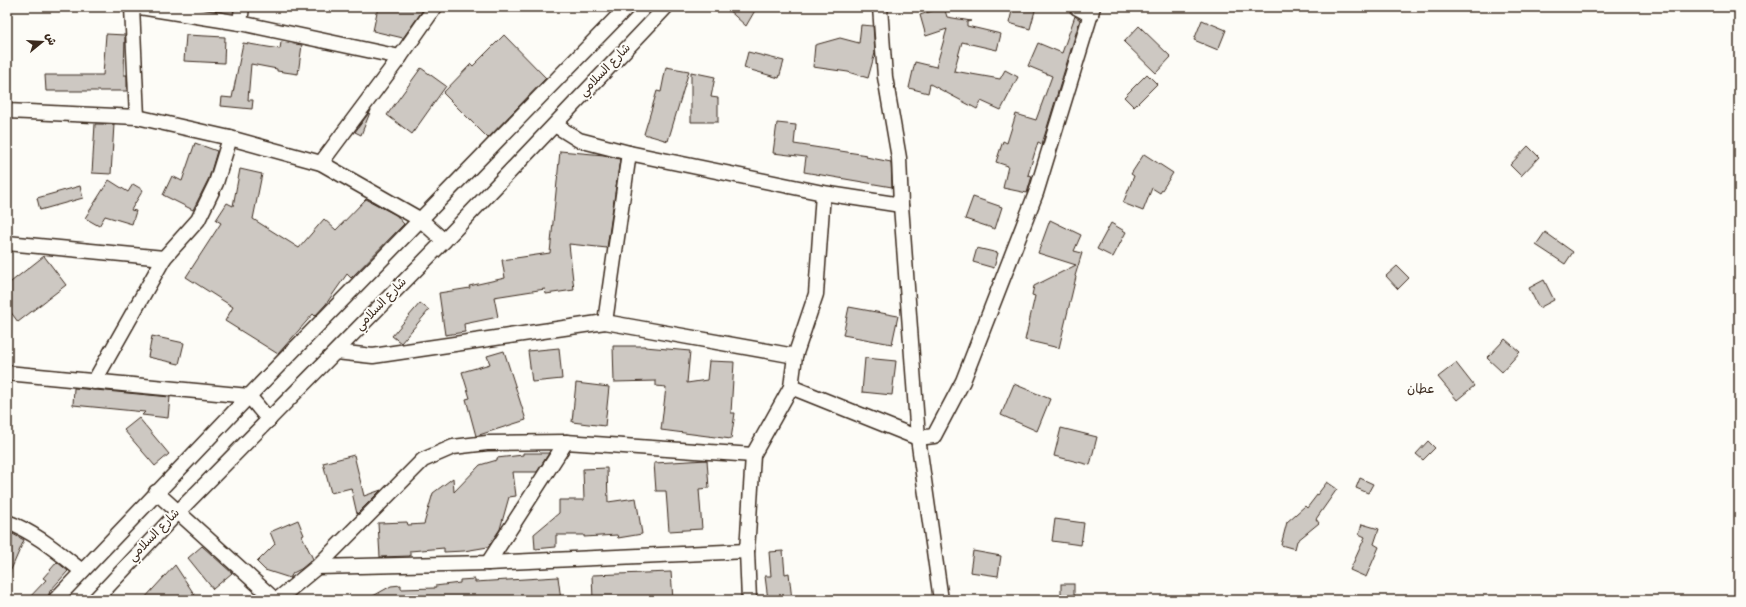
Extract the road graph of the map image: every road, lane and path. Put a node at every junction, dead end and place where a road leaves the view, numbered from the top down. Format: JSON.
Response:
{"nodes":[{"id":1,"x":132,"y":7,"type":"edge"},
{"id":2,"x":140,"y":7,"type":"edge"},
{"id":3,"x":242,"y":7,"type":"edge"},
{"id":4,"x":436,"y":7,"type":"edge"},
{"id":5,"x":626,"y":7,"type":"edge"},
{"id":6,"x":666,"y":7,"type":"edge"},
{"id":7,"x":880,"y":7,"type":"edge"},
{"id":8,"x":1076,"y":7,"type":"edge"},
{"id":9,"x":1092,"y":11,"type":"edge"},
{"id":10,"x":240,"y":23,"type":"junction"},
{"id":11,"x":400,"y":57,"type":"junction"},
{"id":12,"x":7,"y":111,"type":"edge"},
{"id":13,"x":137,"y":117,"type":"junction"},
{"id":14,"x":555,"y":124,"type":"junction"},
{"id":15,"x":230,"y":138,"type":"junction"},
{"id":16,"x":629,"y":153,"type":"junction"},
{"id":17,"x":321,"y":163,"type":"junction"},
{"id":18,"x":823,"y":193,"type":"junction"},
{"id":19,"x":901,"y":205,"type":"junction"},
{"id":20,"x":421,"y":220,"type":"junction"},
{"id":21,"x":444,"y":241,"type":"junction"},
{"id":22,"x":7,"y":243,"type":"edge"},
{"id":23,"x":164,"y":258,"type":"junction"},
{"id":24,"x":605,"y":322,"type":"junction"},
{"id":25,"x":336,"y":352,"type":"junction"},
{"id":26,"x":795,"y":356,"type":"junction"},
{"id":27,"x":7,"y":373,"type":"edge"},
{"id":28,"x":94,"y":382,"type":"junction"},
{"id":29,"x":791,"y":387,"type":"junction"},
{"id":30,"x":249,"y":396,"type":"junction"},
{"id":31,"x":268,"y":420,"type":"junction"},
{"id":32,"x":918,"y":438,"type":"junction"},
{"id":33,"x":566,"y":442,"type":"junction"},
{"id":34,"x":753,"y":454,"type":"junction"},
{"id":35,"x":156,"y":492,"type":"junction"},
{"id":36,"x":177,"y":513,"type":"junction"},
{"id":37,"x":7,"y":522,"type":"edge"},
{"id":38,"x":747,"y":551,"type":"junction"},
{"id":39,"x":488,"y":563,"type":"junction"},
{"id":40,"x":316,"y":567,"type":"junction"},
{"id":41,"x":82,"y":571,"type":"junction"},
{"id":42,"x":55,"y":600,"type":"edge"},
{"id":43,"x":95,"y":600,"type":"edge"},
{"id":44,"x":276,"y":600,"type":"edge"},
{"id":45,"x":749,"y":600,"type":"edge"},
{"id":46,"x":941,"y":600,"type":"edge"}],
"edges":[{"from":1,"to":13,"type":"street"},
{"from":2,"to":10,"type":"street"},
{"from":3,"to":10,"type":"street"},
{"from":4,"to":11,"type":"street"},
{"from":5,"to":20,"type":"street"},
{"from":6,"to":14,"type":"street","name":"شارع السلامي"},
{"from":7,"to":19,"type":"street"},
{"from":8,"to":9,"type":"street"},
{"from":9,"to":32,"type":"street"},
{"from":10,"to":11,"type":"street"},
{"from":11,"to":17,"type":"street"},
{"from":12,"to":13,"type":"street"},
{"from":13,"to":15,"type":"street"},
{"from":14,"to":16,"type":"street"},
{"from":14,"to":21,"type":"street","name":"شارع السلامي"},
{"from":15,"to":17,"type":"street"},
{"from":15,"to":23,"type":"street"},
{"from":16,"to":18,"type":"street"},
{"from":16,"to":24,"type":"street"},
{"from":17,"to":20,"type":"street"},
{"from":18,"to":19,"type":"street"},
{"from":18,"to":26,"type":"street"},
{"from":19,"to":32,"type":"street"},
{"from":20,"to":21,"type":"street"},
{"from":20,"to":30,"type":"street"},
{"from":21,"to":25,"type":"street","name":"شارع السلامي"},
{"from":22,"to":23,"type":"street"},
{"from":23,"to":28,"type":"street"},
{"from":24,"to":25,"type":"street"},
{"from":24,"to":26,"type":"street"},
{"from":25,"to":31,"type":"street","name":"شارع السلامي"},
{"from":26,"to":29,"type":"street"},
{"from":27,"to":28,"type":"street"},
{"from":28,"to":30,"type":"street"},
{"from":29,"to":32,"type":"street"},
{"from":29,"to":34,"type":"street"},
{"from":30,"to":31,"type":"street"},
{"from":30,"to":35,"type":"street"},
{"from":31,"to":36,"type":"street","name":"شارع السلامي"},
{"from":32,"to":46,"type":"street"},
{"from":33,"to":34,"type":"street"},
{"from":33,"to":39,"type":"street"},
{"from":33,"to":40,"type":"street"},
{"from":34,"to":38,"type":"street"},
{"from":35,"to":36,"type":"street"},
{"from":35,"to":41,"type":"street"},
{"from":36,"to":43,"type":"street","name":"شارع السلامي"},
{"from":36,"to":44,"type":"street"},
{"from":37,"to":41,"type":"street"},
{"from":38,"to":39,"type":"street"},
{"from":38,"to":45,"type":"street"},
{"from":39,"to":40,"type":"street"},
{"from":40,"to":44,"type":"street"},
{"from":41,"to":42,"type":"street"}]}
